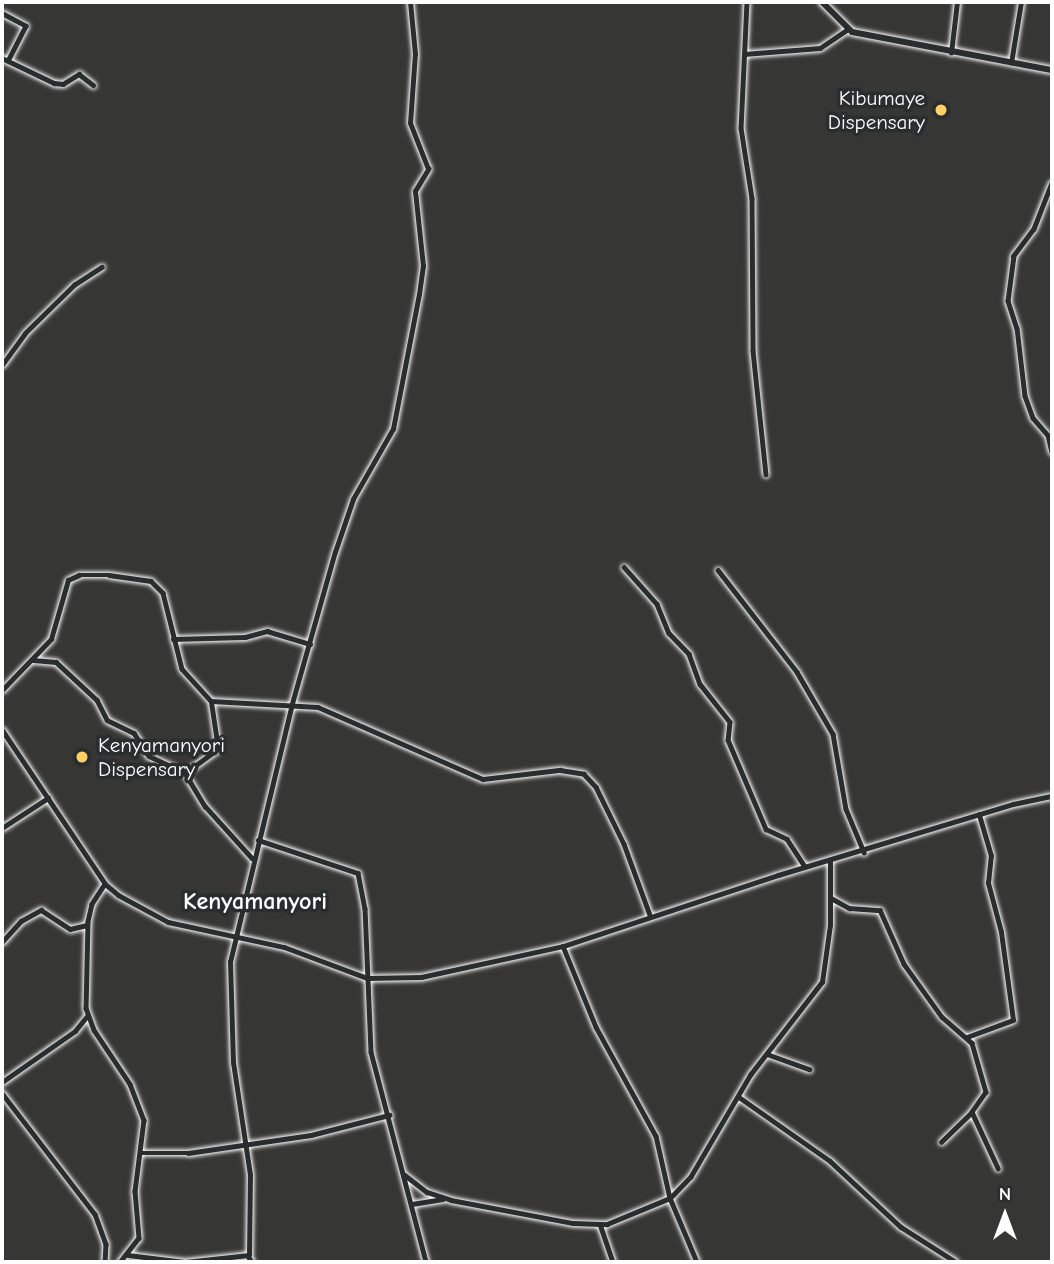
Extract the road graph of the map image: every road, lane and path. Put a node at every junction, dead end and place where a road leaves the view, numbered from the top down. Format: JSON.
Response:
{"nodes":[{"id":1,"x":410,"y":2,"type":"edge"},
{"id":2,"x":747,"y":2,"type":"edge"},
{"id":3,"x":821,"y":2,"type":"edge"},
{"id":4,"x":957,"y":2,"type":"edge"},
{"id":5,"x":1021,"y":2,"type":"edge"},
{"id":6,"x":2,"y":13,"type":"edge"},
{"id":7,"x":848,"y":29,"type":"junction"},
{"id":8,"x":744,"y":54,"type":"junction"},
{"id":9,"x":951,"y":54,"type":"junction"},
{"id":10,"x":2,"y":58,"type":"edge"},
{"id":11,"x":9,"y":60,"type":"junction"},
{"id":12,"x":1010,"y":64,"type":"junction"},
{"id":13,"x":1052,"y":70,"type":"edge"},
{"id":14,"x":93,"y":85,"type":"dead end"},
{"id":15,"x":1052,"y":184,"type":"edge"},
{"id":16,"x":103,"y":267,"type":"dead end"},
{"id":17,"x":2,"y":365,"type":"edge"},
{"id":18,"x":1052,"y":452,"type":"edge"},
{"id":19,"x":765,"y":474,"type":"dead end"},
{"id":20,"x":624,"y":567,"type":"dead end"},
{"id":21,"x":718,"y":570,"type":"dead end"},
{"id":22,"x":173,"y":639,"type":"junction"},
{"id":23,"x":310,"y":644,"type":"junction"},
{"id":24,"x":32,"y":660,"type":"junction"},
{"id":25,"x":2,"y":690,"type":"edge"},
{"id":26,"x":211,"y":701,"type":"junction"},
{"id":27,"x":291,"y":708,"type":"junction"},
{"id":28,"x":2,"y":730,"type":"edge"},
{"id":29,"x":185,"y":773,"type":"junction"},
{"id":30,"x":1052,"y":796,"type":"edge"},
{"id":31,"x":48,"y":798,"type":"junction"},
{"id":32,"x":979,"y":815,"type":"junction"},
{"id":33,"x":2,"y":828,"type":"edge"},
{"id":34,"x":258,"y":840,"type":"junction"},
{"id":35,"x":864,"y":852,"type":"junction"},
{"id":36,"x":253,"y":859,"type":"junction"},
{"id":37,"x":830,"y":862,"type":"junction"},
{"id":38,"x":805,"y":867,"type":"junction"},
{"id":39,"x":105,"y":884,"type":"junction"},
{"id":40,"x":830,"y":897,"type":"junction"},
{"id":41,"x":650,"y":915,"type":"junction"},
{"id":42,"x":87,"y":925,"type":"junction"},
{"id":43,"x":233,"y":936,"type":"junction"},
{"id":44,"x":2,"y":942,"type":"edge"},
{"id":45,"x":563,"y":946,"type":"junction"},
{"id":46,"x":367,"y":978,"type":"junction"},
{"id":47,"x":87,"y":1016,"type":"junction"},
{"id":48,"x":967,"y":1037,"type":"junction"},
{"id":49,"x":767,"y":1054,"type":"junction"},
{"id":50,"x":809,"y":1069,"type":"dead end"},
{"id":51,"x":2,"y":1083,"type":"edge"},
{"id":52,"x":2,"y":1093,"type":"edge"},
{"id":53,"x":739,"y":1097,"type":"junction"},
{"id":54,"x":972,"y":1112,"type":"junction"},
{"id":55,"x":389,"y":1115,"type":"junction"},
{"id":56,"x":941,"y":1142,"type":"dead end"},
{"id":57,"x":244,"y":1144,"type":"junction"},
{"id":58,"x":140,"y":1153,"type":"junction"},
{"id":59,"x":998,"y":1168,"type":"dead end"},
{"id":60,"x":405,"y":1175,"type":"junction"},
{"id":61,"x":670,"y":1198,"type":"junction"},
{"id":62,"x":451,"y":1199,"type":"junction"},
{"id":63,"x":412,"y":1204,"type":"junction"},
{"id":64,"x":600,"y":1224,"type":"junction"},
{"id":65,"x":128,"y":1255,"type":"junction"},
{"id":66,"x":248,"y":1256,"type":"junction"},
{"id":67,"x":105,"y":1262,"type":"edge"},
{"id":68,"x":120,"y":1262,"type":"edge"},
{"id":69,"x":252,"y":1262,"type":"edge"},
{"id":70,"x":426,"y":1262,"type":"edge"},
{"id":71,"x":613,"y":1262,"type":"edge"},
{"id":72,"x":697,"y":1262,"type":"edge"},
{"id":73,"x":956,"y":1262,"type":"edge"}],
"edges":[{"from":1,"to":23,"type":"street"},
{"from":2,"to":8,"type":"street"},
{"from":3,"to":7,"type":"main road"},
{"from":4,"to":9,"type":"street"},
{"from":5,"to":12,"type":"street"},
{"from":6,"to":11,"type":"street"},
{"from":7,"to":8,"type":"street"},
{"from":7,"to":9,"type":"main road"},
{"from":8,"to":19,"type":"street"},
{"from":9,"to":12,"type":"main road"},
{"from":10,"to":11,"type":"street"},
{"from":11,"to":14,"type":"street"},
{"from":12,"to":13,"type":"main road"},
{"from":15,"to":18,"type":"street"},
{"from":16,"to":17,"type":"street"},
{"from":20,"to":38,"type":"street"},
{"from":21,"to":35,"type":"street"},
{"from":22,"to":23,"type":"street"},
{"from":22,"to":24,"type":"street"},
{"from":22,"to":26,"type":"street"},
{"from":23,"to":27,"type":"street"},
{"from":24,"to":25,"type":"street"},
{"from":24,"to":29,"type":"street"},
{"from":26,"to":27,"type":"street"},
{"from":26,"to":29,"type":"street"},
{"from":27,"to":34,"type":"street"},
{"from":27,"to":41,"type":"street"},
{"from":28,"to":31,"type":"street"},
{"from":29,"to":36,"type":"street"},
{"from":30,"to":32,"type":"street"},
{"from":31,"to":33,"type":"street"},
{"from":31,"to":39,"type":"street"},
{"from":32,"to":35,"type":"street"},
{"from":32,"to":48,"type":"street"},
{"from":34,"to":36,"type":"street"},
{"from":34,"to":46,"type":"street"},
{"from":35,"to":37,"type":"street"},
{"from":36,"to":43,"type":"street"},
{"from":37,"to":38,"type":"street"},
{"from":37,"to":40,"type":"street"},
{"from":38,"to":41,"type":"street"},
{"from":39,"to":42,"type":"street"},
{"from":39,"to":43,"type":"street"},
{"from":40,"to":48,"type":"street"},
{"from":40,"to":49,"type":"street"},
{"from":41,"to":45,"type":"street"},
{"from":42,"to":44,"type":"street"},
{"from":42,"to":47,"type":"street"},
{"from":43,"to":46,"type":"street"},
{"from":43,"to":57,"type":"street"},
{"from":45,"to":46,"type":"street"},
{"from":45,"to":61,"type":"street"},
{"from":46,"to":55,"type":"street"},
{"from":47,"to":51,"type":"street"},
{"from":47,"to":58,"type":"street"},
{"from":48,"to":54,"type":"street"},
{"from":49,"to":50,"type":"street"},
{"from":49,"to":53,"type":"street"},
{"from":52,"to":67,"type":"street"},
{"from":53,"to":61,"type":"street"},
{"from":53,"to":73,"type":"street"},
{"from":54,"to":56,"type":"street"},
{"from":54,"to":59,"type":"street"},
{"from":55,"to":57,"type":"street"},
{"from":55,"to":60,"type":"street"},
{"from":57,"to":58,"type":"street"},
{"from":57,"to":66,"type":"street"},
{"from":58,"to":65,"type":"street"},
{"from":60,"to":62,"type":"street"},
{"from":60,"to":63,"type":"street"},
{"from":61,"to":64,"type":"street"},
{"from":61,"to":72,"type":"street"},
{"from":62,"to":63,"type":"street"},
{"from":62,"to":64,"type":"street"},
{"from":63,"to":70,"type":"street"},
{"from":64,"to":71,"type":"street"},
{"from":65,"to":66,"type":"street"},
{"from":65,"to":68,"type":"street"},
{"from":66,"to":69,"type":"street"}]}
